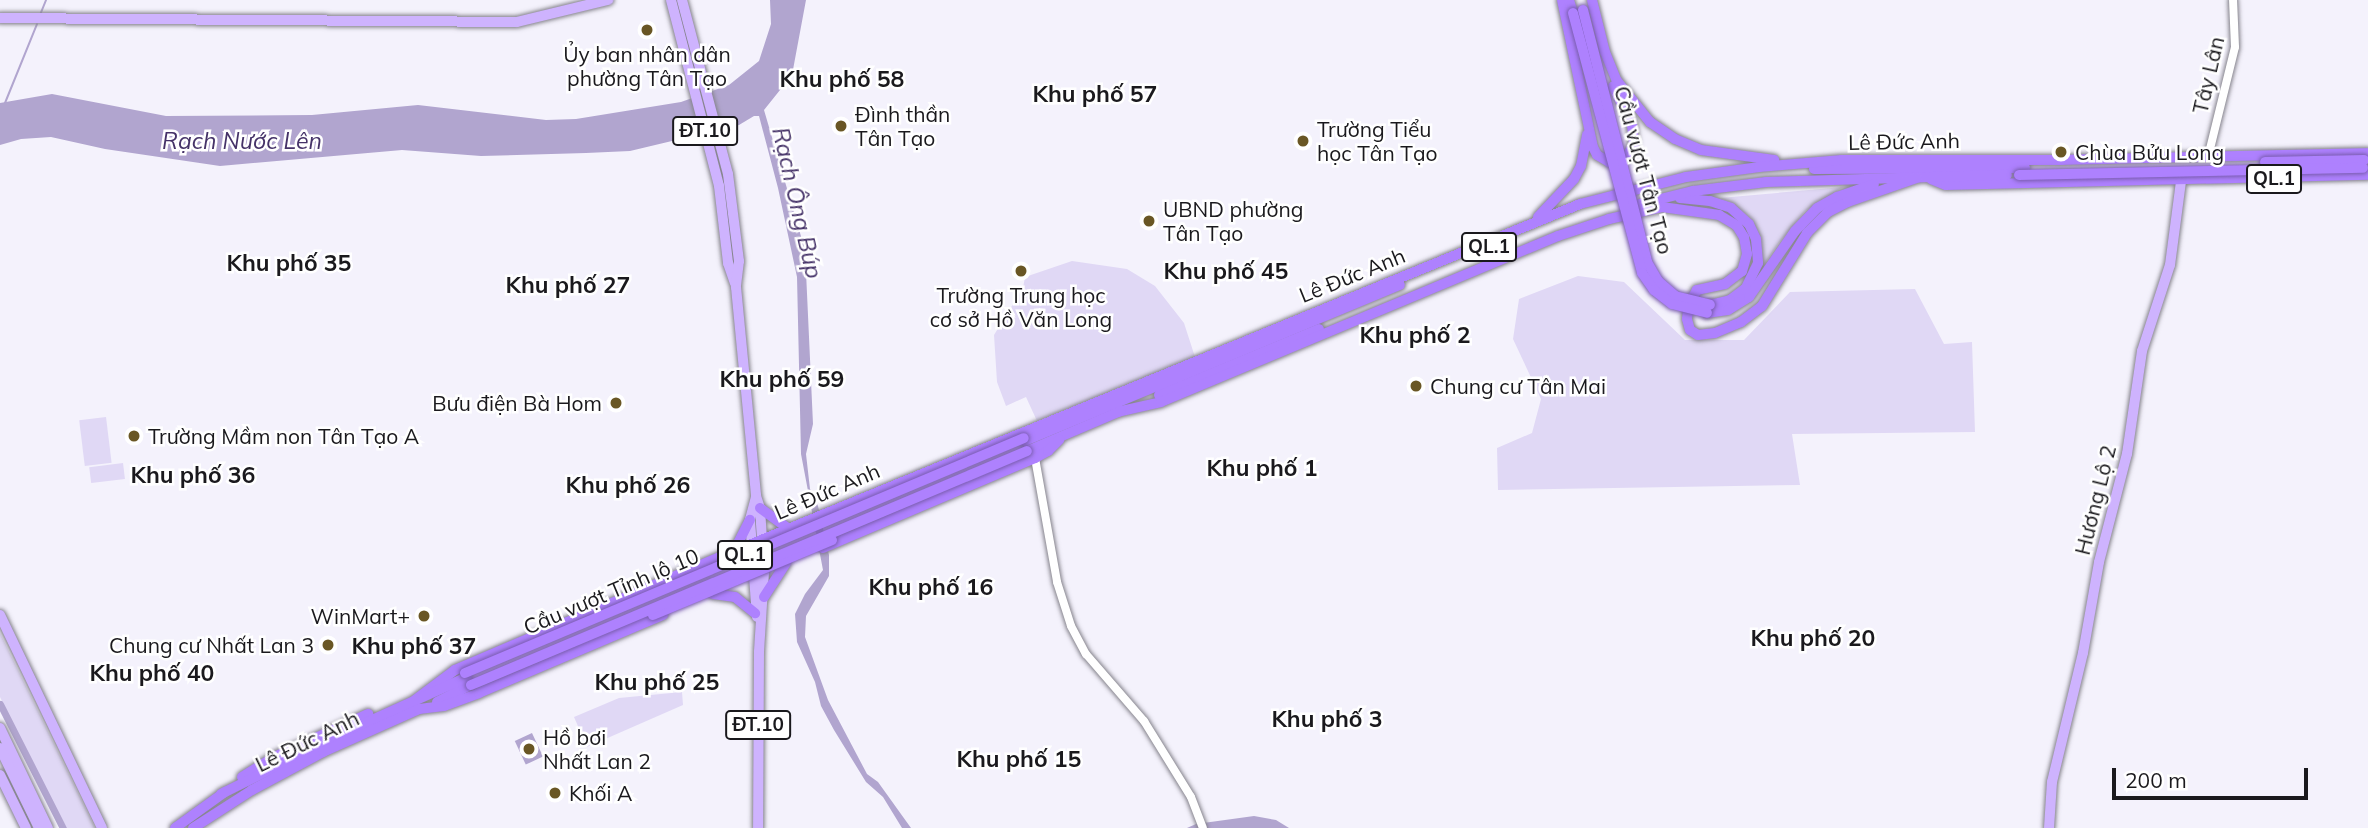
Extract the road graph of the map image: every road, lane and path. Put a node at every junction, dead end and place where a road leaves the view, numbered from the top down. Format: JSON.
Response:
{"nodes":[{"id":1,"x":608,"y":0,"type":"edge"},
{"id":2,"x":671,"y":0,"type":"edge"},
{"id":3,"x":682,"y":0,"type":"edge"},
{"id":4,"x":1562,"y":0,"type":"edge"},
{"id":5,"x":1569,"y":0,"type":"edge"},
{"id":6,"x":1592,"y":0,"type":"edge"},
{"id":7,"x":2233,"y":0,"type":"edge"},
{"id":8,"x":1579,"y":8,"type":"edge"},
{"id":9,"x":0,"y":18,"type":"edge"},
{"id":10,"x":1605,"y":52,"type":"junction"},
{"id":11,"x":1588,"y":128,"type":"junction"},
{"id":12,"x":2208,"y":157,"type":"junction"},
{"id":13,"x":2233,"y":157,"type":"junction"},
{"id":14,"x":2153,"y":158,"type":"junction"},
{"id":15,"x":1792,"y":164,"type":"junction"},
{"id":16,"x":2366,"y":164,"type":"edge"},
{"id":17,"x":1819,"y":167,"type":"junction"},
{"id":18,"x":1957,"y":172,"type":"junction"},
{"id":19,"x":1921,"y":178,"type":"junction"},
{"id":20,"x":1889,"y":179,"type":"junction"},
{"id":21,"x":2231,"y":180,"type":"junction"},
{"id":22,"x":2151,"y":182,"type":"junction"},
{"id":23,"x":2181,"y":182,"type":"junction"},
{"id":24,"x":1667,"y":197,"type":"junction"},
{"id":25,"x":1719,"y":215,"type":"junction"},
{"id":26,"x":1535,"y":220,"type":"junction"},
{"id":27,"x":1557,"y":234,"type":"junction"},
{"id":28,"x":1754,"y":234,"type":"junction"},
{"id":29,"x":736,"y":287,"type":"junction"},
{"id":30,"x":1708,"y":309,"type":"junction"},
{"id":31,"x":1123,"y":391,"type":"junction"},
{"id":32,"x":1094,"y":412,"type":"junction"},
{"id":33,"x":1062,"y":436,"type":"joint"},
{"id":34,"x":1031,"y":444,"type":"junction"},
{"id":35,"x":756,"y":496,"type":"junction"},
{"id":36,"x":849,"y":502,"type":"junction"},
{"id":37,"x":760,"y":508,"type":"junction"},
{"id":38,"x":750,"y":520,"type":"junction"},
{"id":39,"x":789,"y":529,"type":"junction"},
{"id":40,"x":858,"y":533,"type":"junction"},
{"id":41,"x":757,"y":541,"type":"junction"},
{"id":42,"x":734,"y":551,"type":"junction"},
{"id":43,"x":798,"y":558,"type":"junction"},
{"id":44,"x":786,"y":563,"type":"junction"},
{"id":45,"x":697,"y":567,"type":"junction"},
{"id":46,"x":764,"y":572,"type":"junction"},
{"id":47,"x":752,"y":577,"type":"junction"},
{"id":48,"x":641,"y":592,"type":"junction"},
{"id":49,"x":711,"y":595,"type":"junction"},
{"id":50,"x":764,"y":597,"type":"junction"},
{"id":51,"x":0,"y":615,"type":"edge"},
{"id":52,"x":757,"y":618,"type":"junction"},
{"id":53,"x":653,"y":620,"type":"junction"},
{"id":54,"x":469,"y":682,"type":"junction"},
{"id":55,"x":417,"y":705,"type":"junction"},
{"id":56,"x":0,"y":728,"type":"edge"},
{"id":57,"x":0,"y":748,"type":"edge"},
{"id":58,"x":0,"y":775,"type":"edge"},
{"id":59,"x":224,"y":800,"type":"junction"},
{"id":60,"x":1202,"y":825,"type":"edge"},
{"id":61,"x":26,"y":828,"type":"edge"},
{"id":62,"x":39,"y":828,"type":"edge"},
{"id":63,"x":48,"y":828,"type":"edge"},
{"id":64,"x":102,"y":828,"type":"edge"},
{"id":65,"x":174,"y":828,"type":"edge"},
{"id":66,"x":193,"y":828,"type":"edge"},
{"id":67,"x":204,"y":828,"type":"edge"},
{"id":68,"x":758,"y":828,"type":"edge"},
{"id":69,"x":2049,"y":828,"type":"edge"}],
"edges":[{"from":1,"to":9,"type":"main road"},
{"from":2,"to":29,"type":"main road","number":"ĐT.10"},
{"from":3,"to":29,"type":"main road","number":"ĐT.10"},
{"from":4,"to":11,"type":"highway"},
{"from":5,"to":8,"type":"highway"},
{"from":6,"to":10,"type":"highway"},
{"from":7,"to":12,"type":"street","name":"Tây Lân"},
{"from":8,"to":30,"type":"highway","bridge":true},
{"from":10,"to":11,"type":"highway"},
{"from":10,"to":15,"type":"highway"},
{"from":11,"to":26,"type":"highway"},
{"from":12,"to":13,"type":"highway","name":"Lê Đức Anh","number":"QL.1"},
{"from":12,"to":14,"type":"highway","name":"Lê Đức Anh","number":"QL.1"},
{"from":12,"to":23,"type":"highway"},
{"from":13,"to":16,"type":"highway","name":"Lê Đức Anh","number":"QL.1"},
{"from":13,"to":21,"type":"highway"},
{"from":14,"to":17,"type":"highway","name":"Lê Đức Anh","number":"QL.1"},
{"from":14,"to":22,"type":"highway"},
{"from":15,"to":17,"type":"highway"},
{"from":15,"to":17,"type":"highway","name":"Lê Đức Anh","number":"QL.1"},
{"from":15,"to":26,"type":"highway","name":"Lê Đức Anh","number":"QL.1"},
{"from":16,"to":18,"type":"highway","name":"Lê Đức Anh","number":"QL.1","bridge":true},
{"from":16,"to":21,"type":"highway","name":"Lê Đức Anh","number":"QL.1"},
{"from":17,"to":18,"type":"highway","name":"Lê Đức Anh","number":"QL.1"},
{"from":17,"to":32,"type":"highway","name":"Lê Đức Anh","number":"QL.1"},
{"from":18,"to":19,"type":"highway","name":"Lê Đức Anh","number":"QL.1"},
{"from":19,"to":20,"type":"highway","name":"Lê Đức Anh","number":"QL.1"},
{"from":19,"to":22,"type":"highway","name":"Lê Đức Anh","number":"QL.1"},
{"from":19,"to":25,"type":"highway","name":"Lê Đức Anh","number":"QL.1"},
{"from":20,"to":24,"type":"highway","name":"Lê Đức Anh","number":"QL.1"},
{"from":20,"to":30,"type":"highway"},
{"from":21,"to":23,"type":"highway","name":"Lê Đức Anh","number":"QL.1"},
{"from":22,"to":23,"type":"highway","name":"Lê Đức Anh","number":"QL.1"},
{"from":23,"to":69,"type":"main road","name":"Hương Lộ 2"},
{"from":24,"to":27,"type":"highway","name":"Lê Đức Anh","number":"QL.1"},
{"from":24,"to":28,"type":"highway"},
{"from":25,"to":27,"type":"highway","name":"Lê Đức Anh","number":"QL.1"},
{"from":25,"to":28,"type":"highway"},
{"from":26,"to":31,"type":"highway","name":"Lê Đức Anh","number":"QL.1"},
{"from":27,"to":33,"type":"highway","name":"Lê Đức Anh","number":"QL.1"},
{"from":28,"to":30,"type":"highway"},
{"from":29,"to":35,"type":"main road","number":"ĐT.10"},
{"from":31,"to":32,"type":"highway"},
{"from":31,"to":34,"type":"highway","name":"Lê Đức Anh","number":"QL.1"},
{"from":32,"to":34,"type":"highway","name":"Lê Đức Anh","number":"QL.1"},
{"from":33,"to":34,"type":"highway","name":"Cầu vượt Tỉnh lộ 10","number":"QL.1"},
{"from":34,"to":36,"type":"highway","name":"Lê Đức Anh","number":"QL.1"},
{"from":34,"to":40,"type":"highway","name":"Lê Đức Anh","number":"QL.1"},
{"from":34,"to":54,"type":"highway","name":"Cầu vượt Tỉnh lộ 10","number":"QL.1","bridge":true},
{"from":34,"to":60,"type":"street"},
{"from":35,"to":37,"type":"main road","number":"ĐT.10"},
{"from":35,"to":38,"type":"main road","number":"ĐT.10"},
{"from":36,"to":39,"type":"highway","name":"Lê Đức Anh","number":"QL.1"},
{"from":36,"to":40,"type":"highway"},
{"from":37,"to":39,"type":"highway"},
{"from":37,"to":41,"type":"main road","number":"ĐT.10"},
{"from":38,"to":41,"type":"main road","number":"ĐT.10"},
{"from":38,"to":42,"type":"highway"},
{"from":39,"to":41,"type":"highway","name":"Lê Đức Anh","number":"QL.1"},
{"from":39,"to":43,"type":"highway"},
{"from":40,"to":43,"type":"highway","name":"Lê Đức Anh","number":"QL.1","bridge":true},
{"from":41,"to":42,"type":"highway","name":"Lê Đức Anh","number":"QL.1"},
{"from":41,"to":46,"type":"main road","number":"ĐT.10"},
{"from":41,"to":47,"type":"main road","number":"ĐT.10"},
{"from":42,"to":45,"type":"highway","name":"Lê Đức Anh","number":"QL.1"},
{"from":43,"to":44,"type":"highway","name":"Lê Đức Anh","number":"QL.1"},
{"from":44,"to":46,"type":"highway","name":"Lê Đức Anh","number":"QL.1"},
{"from":44,"to":50,"type":"highway"},
{"from":45,"to":48,"type":"highway","name":"Lê Đức Anh","number":"QL.1"},
{"from":45,"to":49,"type":"highway"},
{"from":46,"to":47,"type":"highway","name":"Lê Đức Anh","number":"QL.1"},
{"from":46,"to":50,"type":"main road","number":"ĐT.10"},
{"from":47,"to":49,"type":"highway","name":"Lê Đức Anh","number":"QL.1"},
{"from":47,"to":52,"type":"main road","number":"ĐT.10"},
{"from":48,"to":53,"type":"highway"},
{"from":48,"to":55,"type":"highway","name":"Lê Đức Anh","number":"QL.1"},
{"from":49,"to":52,"type":"highway"},
{"from":49,"to":53,"type":"highway","name":"Lê Đức Anh","number":"QL.1"},
{"from":50,"to":52,"type":"main road","number":"ĐT.10"},
{"from":51,"to":64,"type":"main road"},
{"from":52,"to":68,"type":"main road","number":"ĐT.10"},
{"from":53,"to":55,"type":"highway","name":"Lê Đức Anh","number":"QL.1"},
{"from":54,"to":55,"type":"highway","name":"Cầu vượt Tỉnh lộ 10","number":"QL.1"},
{"from":54,"to":55,"type":"highway","name":"Cầu vượt Tỉnh lộ 10","number":"QL.1"},
{"from":55,"to":59,"type":"highway","name":"Lê Đức Anh","number":"QL.1"},
{"from":55,"to":59,"type":"highway","name":"Lê Đức Anh","number":"QL.1"},
{"from":56,"to":63,"type":"main road"},
{"from":57,"to":62,"type":"main road"},
{"from":58,"to":61,"type":"main road"},
{"from":59,"to":65,"type":"highway","name":"Lê Đức Anh","number":"QL.1"},
{"from":59,"to":66,"type":"highway","name":"Lê Đức Anh","number":"QL.1"},
{"from":59,"to":67,"type":"highway","name":"Lê Đức Anh","number":"QL.1"}]}
